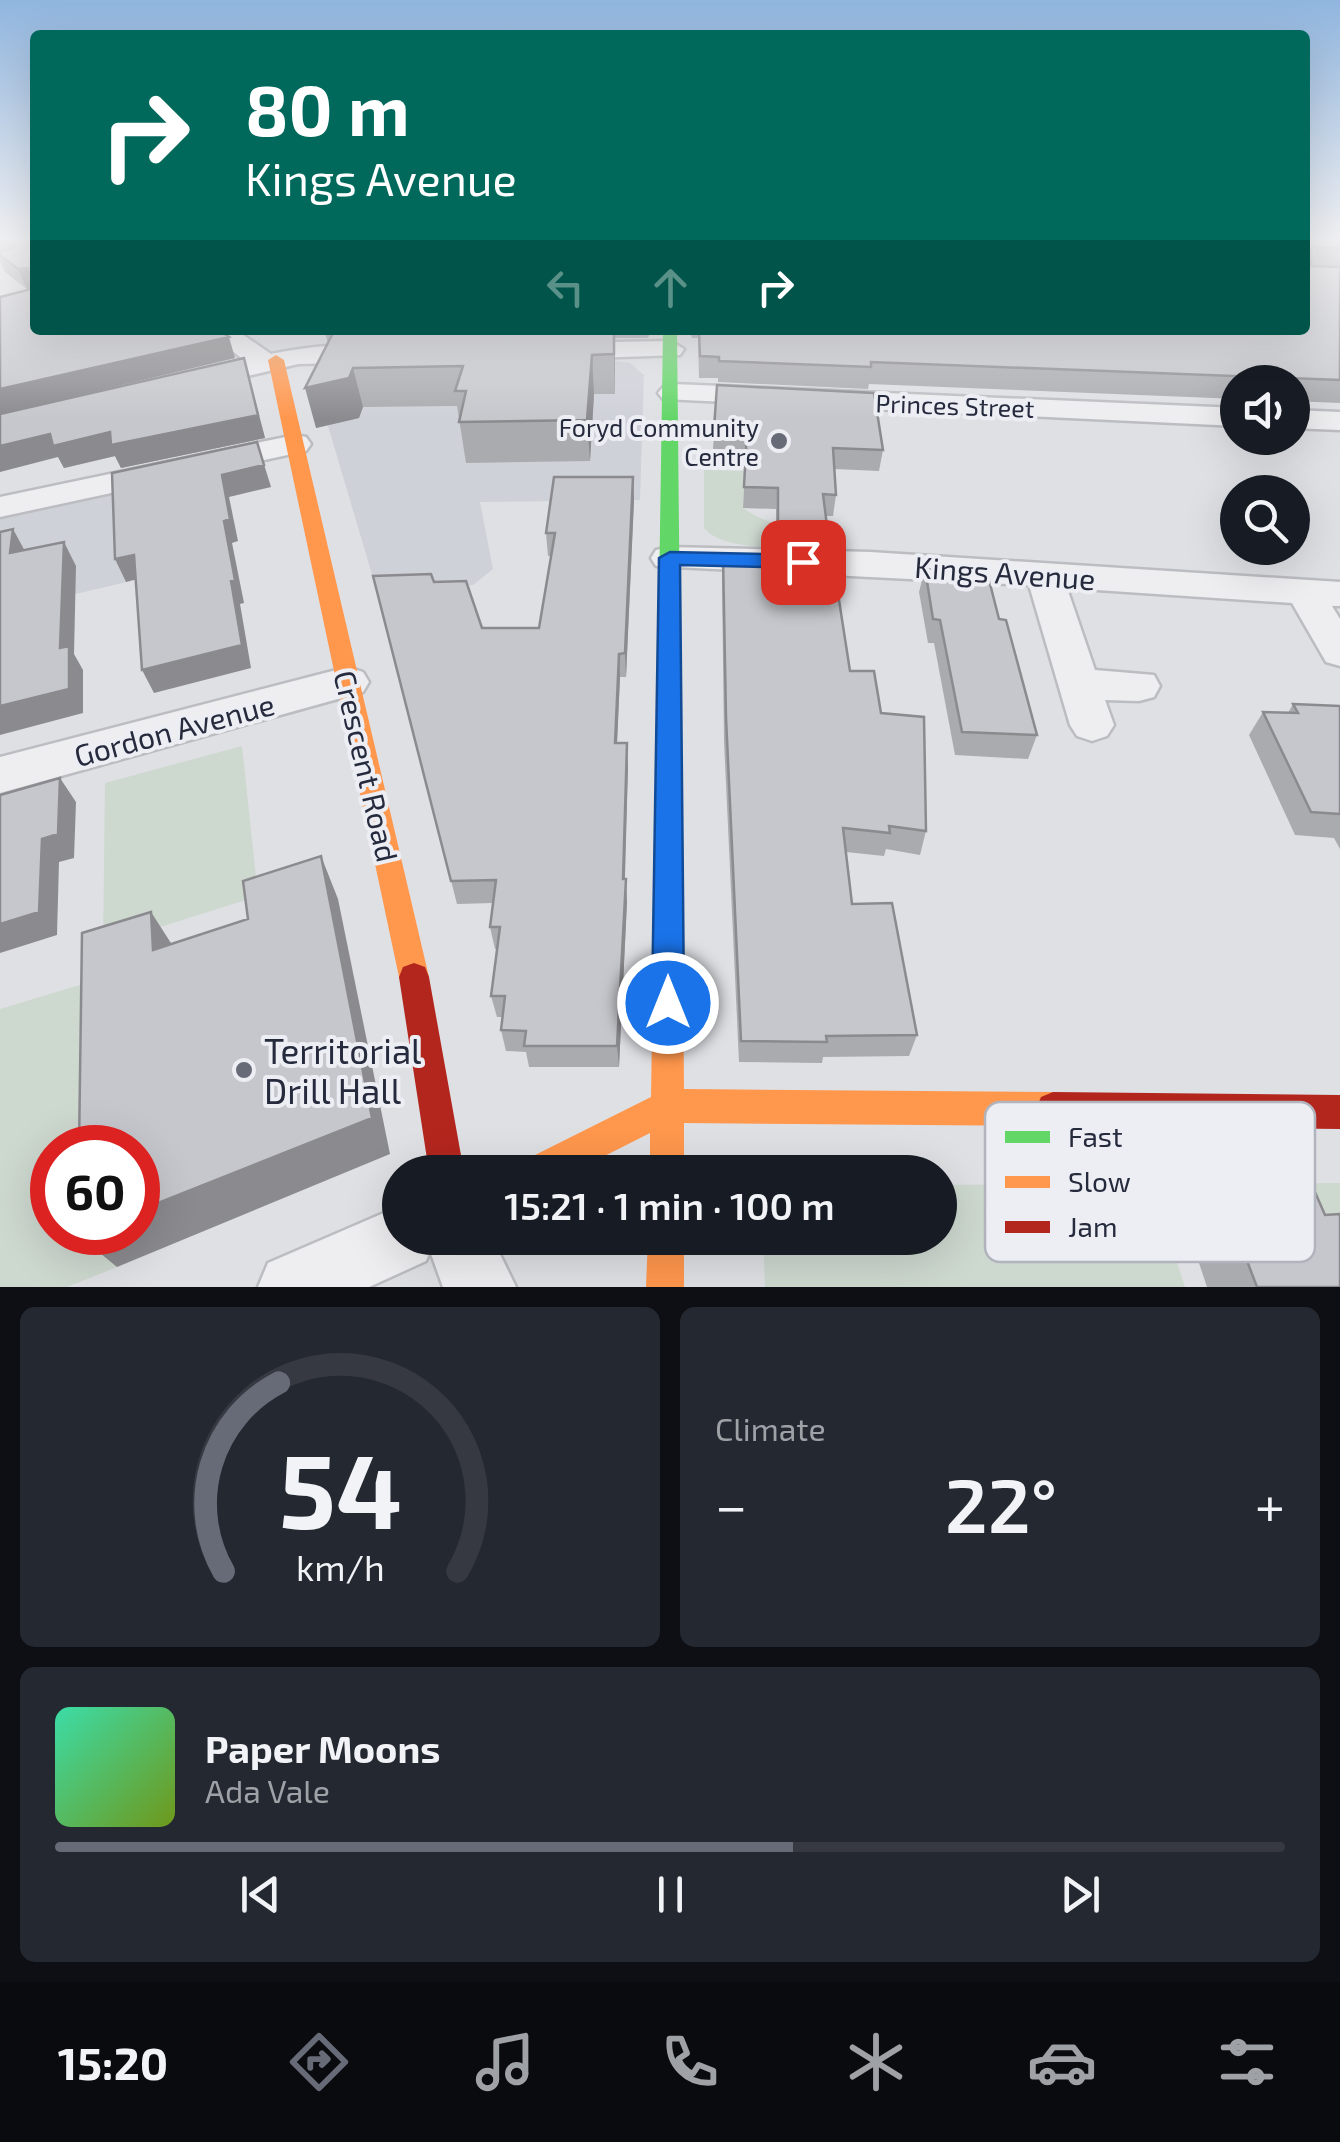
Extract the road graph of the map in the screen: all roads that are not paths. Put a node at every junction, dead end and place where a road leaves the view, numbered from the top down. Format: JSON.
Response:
{"nodes":[{"id":1,"x":234,"y":335,"type":"edge"},
{"id":2,"x":670,"y":339,"type":"edge"},
{"id":3,"x":533,"y":351,"type":"edge"},
{"id":4,"x":288,"y":352,"type":"edge"},
{"id":5,"x":403,"y":354,"type":"edge"},
{"id":6,"x":170,"y":386,"type":"edge"},
{"id":7,"x":673,"y":393,"type":"junction"},
{"id":8,"x":1220,"y":416,"type":"edge"},
{"id":9,"x":1310,"y":420,"type":"edge"},
{"id":10,"x":1340,"y":421,"type":"edge"},
{"id":11,"x":295,"y":444,"type":"junction"},
{"id":12,"x":0,"y":506,"type":"edge"},
{"id":13,"x":670,"y":558,"type":"junction"},
{"id":14,"x":1044,"y":574,"type":"junction"},
{"id":15,"x":1322,"y":593,"type":"edge"},
{"id":16,"x":1340,"y":652,"type":"edge"},
{"id":17,"x":348,"y":682,"type":"junction"},
{"id":18,"x":1079,"y":684,"type":"junction"},
{"id":19,"x":1140,"y":686,"type":"dead end"},
{"id":20,"x":1092,"y":725,"type":"dead end"},
{"id":21,"x":0,"y":775,"type":"edge"},
{"id":22,"x":668,"y":1106,"type":"junction"},
{"id":23,"x":985,"y":1109,"type":"edge"},
{"id":24,"x":1315,"y":1112,"type":"edge"},
{"id":25,"x":1340,"y":1112,"type":"edge"},
{"id":26,"x":444,"y":1155,"type":"edge"},
{"id":27,"x":571,"y":1155,"type":"edge"},
{"id":28,"x":667,"y":1155,"type":"edge"},
{"id":29,"x":382,"y":1247,"type":"edge"},
{"id":30,"x":464,"y":1255,"type":"edge"},
{"id":31,"x":666,"y":1255,"type":"edge"},
{"id":32,"x":292,"y":1287,"type":"edge"},
{"id":33,"x":482,"y":1287,"type":"edge"},
{"id":34,"x":666,"y":1287,"type":"edge"}],
"edges":[{"from":1,"to":4,"type":"street"},
{"from":2,"to":3,"type":"street"},
{"from":2,"to":7,"type":"street"},
{"from":4,"to":5,"type":"street"},
{"from":4,"to":6,"type":"street"},
{"from":4,"to":11,"type":"street","name":"Crescent Road"},
{"from":7,"to":8,"type":"street","name":"Princes Street"},
{"from":7,"to":13,"type":"street"},
{"from":9,"to":10,"type":"street"},
{"from":11,"to":12,"type":"street"},
{"from":11,"to":17,"type":"street","name":"Crescent Road"},
{"from":13,"to":14,"type":"street","name":"Kings Avenue"},
{"from":13,"to":22,"type":"street"},
{"from":14,"to":15,"type":"street","name":"Kings Avenue"},
{"from":14,"to":18,"type":"street"},
{"from":15,"to":16,"type":"street"},
{"from":17,"to":21,"type":"street","name":"Gordon Avenue"},
{"from":17,"to":26,"type":"street","name":"Crescent Road"},
{"from":18,"to":19,"type":"street"},
{"from":18,"to":20,"type":"street"},
{"from":22,"to":23,"type":"street"},
{"from":22,"to":27,"type":"street"},
{"from":22,"to":28,"type":"street"},
{"from":24,"to":25,"type":"street"},
{"from":29,"to":32,"type":"street"},
{"from":30,"to":33,"type":"street"},
{"from":31,"to":34,"type":"street"}]}
